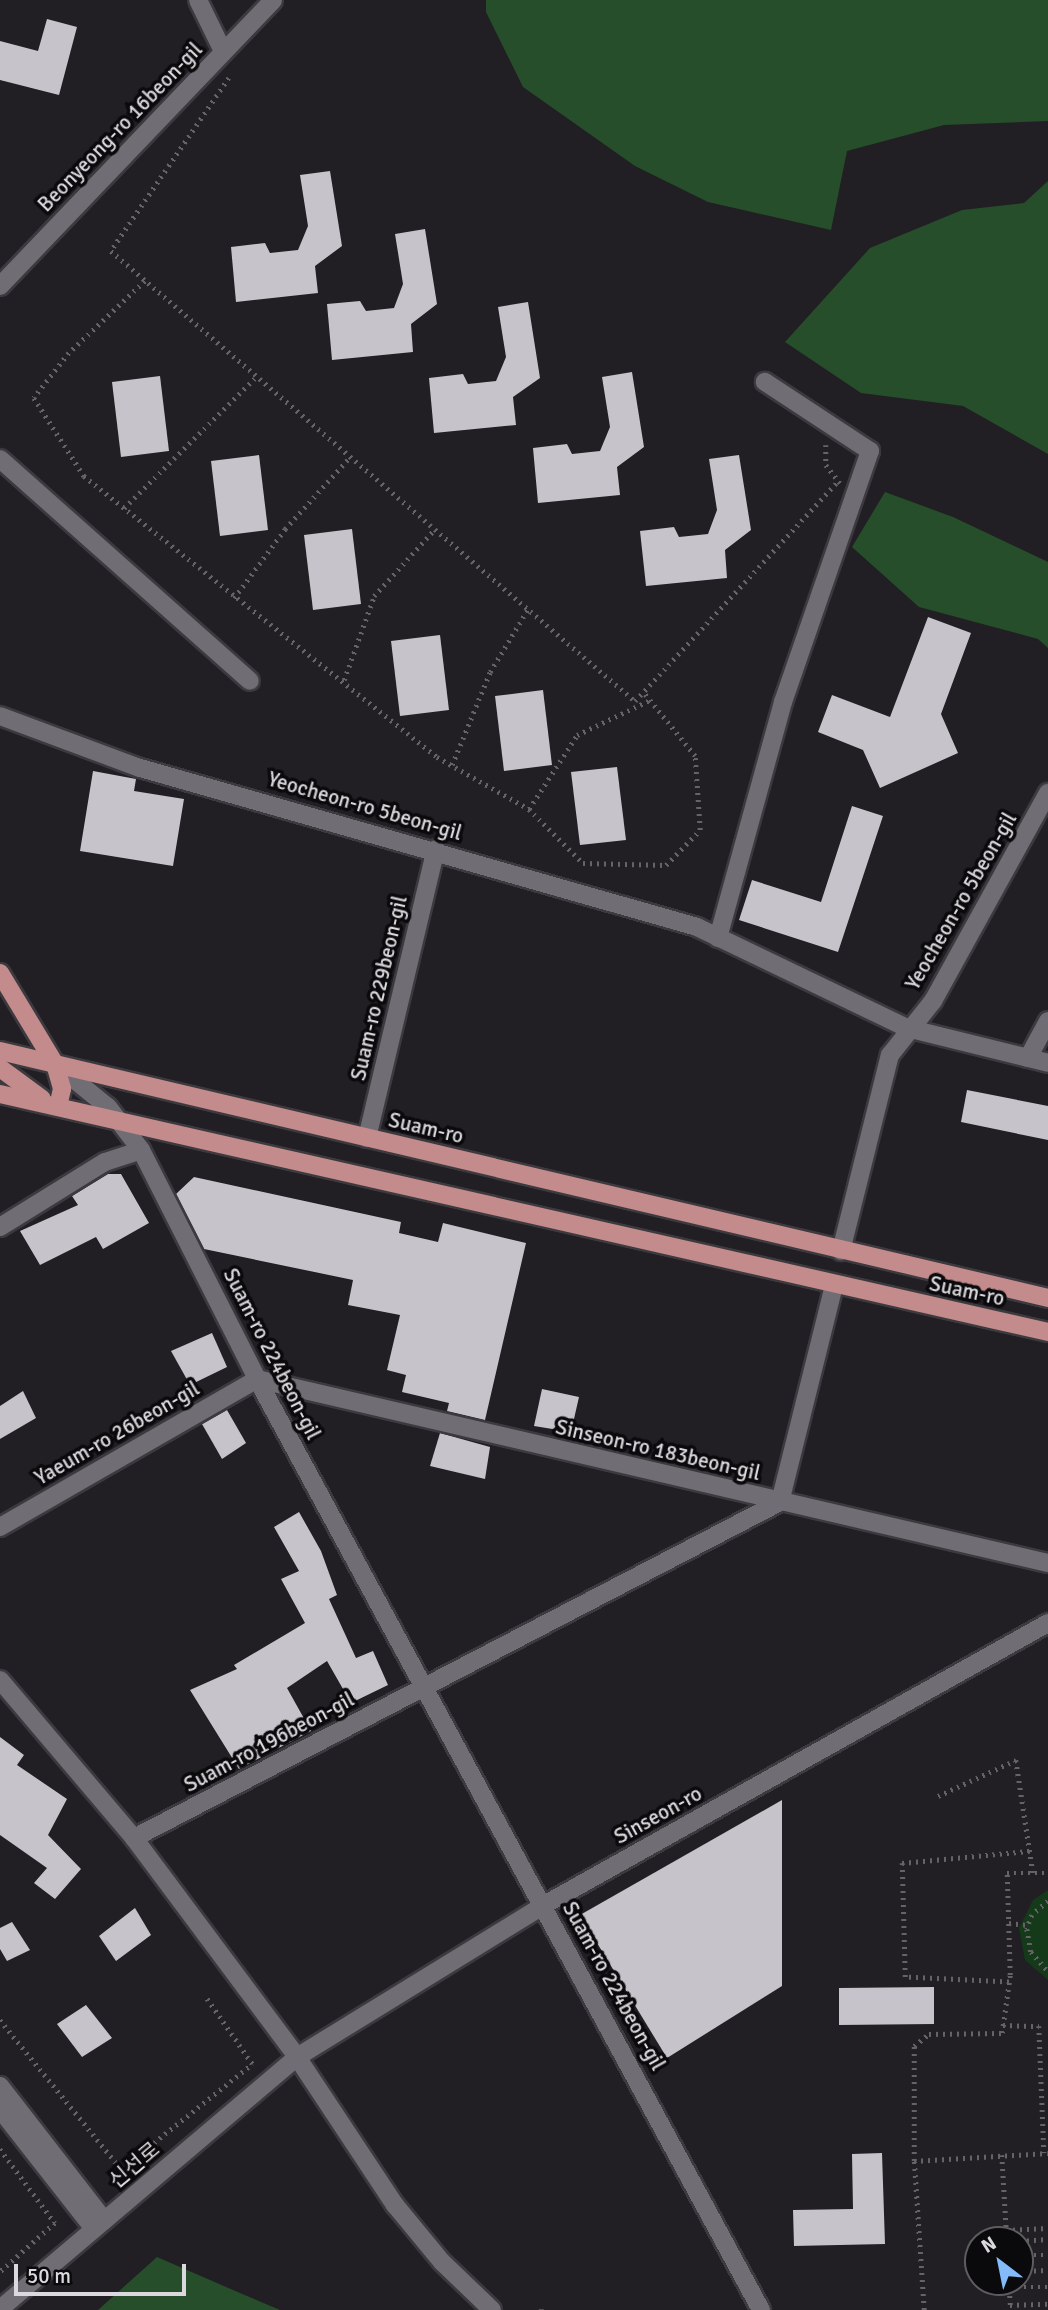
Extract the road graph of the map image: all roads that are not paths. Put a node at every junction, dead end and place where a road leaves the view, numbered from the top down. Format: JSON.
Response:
{"nodes":[{"id":1,"x":198,"y":0,"type":"edge"},
{"id":2,"x":273,"y":0,"type":"edge"},
{"id":3,"x":223,"y":51,"type":"junction"},
{"id":4,"x":0,"y":286,"type":"edge"},
{"id":5,"x":765,"y":382,"type":"dead end"},
{"id":6,"x":0,"y":459,"type":"edge"},
{"id":7,"x":250,"y":681,"type":"dead end"},
{"id":8,"x":0,"y":716,"type":"edge"},
{"id":9,"x":1048,"y":793,"type":"edge"},
{"id":10,"x":436,"y":849,"type":"junction"},
{"id":11,"x":718,"y":937,"type":"junction"},
{"id":12,"x":0,"y":973,"type":"edge"},
{"id":13,"x":1048,"y":1021,"type":"edge"},
{"id":14,"x":907,"y":1028,"type":"junction"},
{"id":15,"x":0,"y":1051,"type":"edge"},
{"id":16,"x":1028,"y":1058,"type":"junction"},
{"id":17,"x":1048,"y":1063,"type":"edge"},
{"id":18,"x":55,"y":1064,"type":"junction"},
{"id":19,"x":0,"y":1068,"type":"edge"},
{"id":20,"x":0,"y":1094,"type":"edge"},
{"id":21,"x":58,"y":1107,"type":"junction"},
{"id":22,"x":122,"y":1122,"type":"junction"},
{"id":23,"x":367,"y":1138,"type":"junction"},
{"id":24,"x":141,"y":1150,"type":"junction"},
{"id":25,"x":0,"y":1227,"type":"edge"},
{"id":26,"x":841,"y":1251,"type":"junction"},
{"id":27,"x":834,"y":1285,"type":"junction"},
{"id":28,"x":1048,"y":1298,"type":"edge"},
{"id":29,"x":1048,"y":1332,"type":"edge"},
{"id":30,"x":257,"y":1379,"type":"junction"},
{"id":31,"x":780,"y":1502,"type":"junction"},
{"id":32,"x":0,"y":1527,"type":"edge"},
{"id":33,"x":1048,"y":1563,"type":"edge"},
{"id":34,"x":1048,"y":1623,"type":"edge"},
{"id":35,"x":0,"y":1680,"type":"edge"},
{"id":36,"x":425,"y":1686,"type":"junction"},
{"id":37,"x":134,"y":1838,"type":"junction"},
{"id":38,"x":544,"y":1905,"type":"junction"},
{"id":39,"x":297,"y":2057,"type":"junction"},
{"id":40,"x":0,"y":2086,"type":"edge"},
{"id":41,"x":0,"y":2109,"type":"edge"},
{"id":42,"x":99,"y":2224,"type":"junction"},
{"id":43,"x":0,"y":2309,"type":"edge"},
{"id":44,"x":492,"y":2310,"type":"edge"},
{"id":45,"x":761,"y":2310,"type":"edge"}],
"edges":[{"from":1,"to":3,"type":"street"},
{"from":2,"to":3,"type":"street","name":"Beonyeong-ro 16beon-gil"},
{"from":3,"to":4,"type":"street","name":"Beonyeong-ro 16beon-gil"},
{"from":5,"to":11,"type":"street"},
{"from":6,"to":7,"type":"street"},
{"from":8,"to":10,"type":"street","name":"Yeocheon-ro 5beon-gil"},
{"from":9,"to":14,"type":"street","name":"Yeocheon-ro 5beon-gil"},
{"from":10,"to":11,"type":"street","name":"Yeocheon-ro 5beon-gil"},
{"from":10,"to":23,"type":"street","name":"Suam-ro 229beon-gil"},
{"from":11,"to":14,"type":"street","name":"Yeocheon-ro 5beon-gil"},
{"from":12,"to":18,"type":"main road"},
{"from":13,"to":16,"type":"street"},
{"from":14,"to":16,"type":"street","name":"Yeocheon-ro 5beon-gil"},
{"from":14,"to":26,"type":"street"},
{"from":15,"to":18,"type":"main road","name":"Suam-ro"},
{"from":16,"to":17,"type":"street","name":"Yeocheon-ro 5beon-gil"},
{"from":18,"to":21,"type":"main road"},
{"from":18,"to":22,"type":"street","name":"Suam-ro 224beon-gil"},
{"from":18,"to":23,"type":"main road","name":"Suam-ro"},
{"from":19,"to":21,"type":"main road"},
{"from":20,"to":21,"type":"main road","name":"Suam-ro"},
{"from":21,"to":22,"type":"main road","name":"Suam-ro"},
{"from":22,"to":24,"type":"street","name":"Suam-ro 224beon-gil"},
{"from":22,"to":27,"type":"main road","name":"Suam-ro"},
{"from":23,"to":26,"type":"main road","name":"Suam-ro"},
{"from":24,"to":25,"type":"street"},
{"from":24,"to":30,"type":"street","name":"Suam-ro 224beon-gil"},
{"from":26,"to":28,"type":"main road","name":"Suam-ro"},
{"from":27,"to":29,"type":"main road","name":"Suam-ro"},
{"from":27,"to":31,"type":"street"},
{"from":30,"to":31,"type":"street","name":"Sinseon-ro 183beon-gil"},
{"from":30,"to":32,"type":"street","name":"Yaeum-ro 26beon-gil"},
{"from":30,"to":36,"type":"street","name":"Suam-ro 224beon-gil"},
{"from":31,"to":33,"type":"street","name":"Sinseon-ro 183beon-gil"},
{"from":31,"to":36,"type":"street"},
{"from":34,"to":38,"type":"street","name":"Sinseon-ro"},
{"from":35,"to":37,"type":"street"},
{"from":36,"to":37,"type":"street","name":"Suam-ro 196beon-gil"},
{"from":36,"to":38,"type":"street","name":"Suam-ro 224beon-gil"},
{"from":37,"to":39,"type":"street"},
{"from":38,"to":39,"type":"street","name":"Sinseon-ro"},
{"from":38,"to":45,"type":"street","name":"Suam-ro 224beon-gil"},
{"from":39,"to":42,"type":"street","name":"신선로"},
{"from":39,"to":44,"type":"street"},
{"from":40,"to":42,"type":"street"},
{"from":41,"to":42,"type":"street"},
{"from":42,"to":43,"type":"street","name":"신선로"}]}
